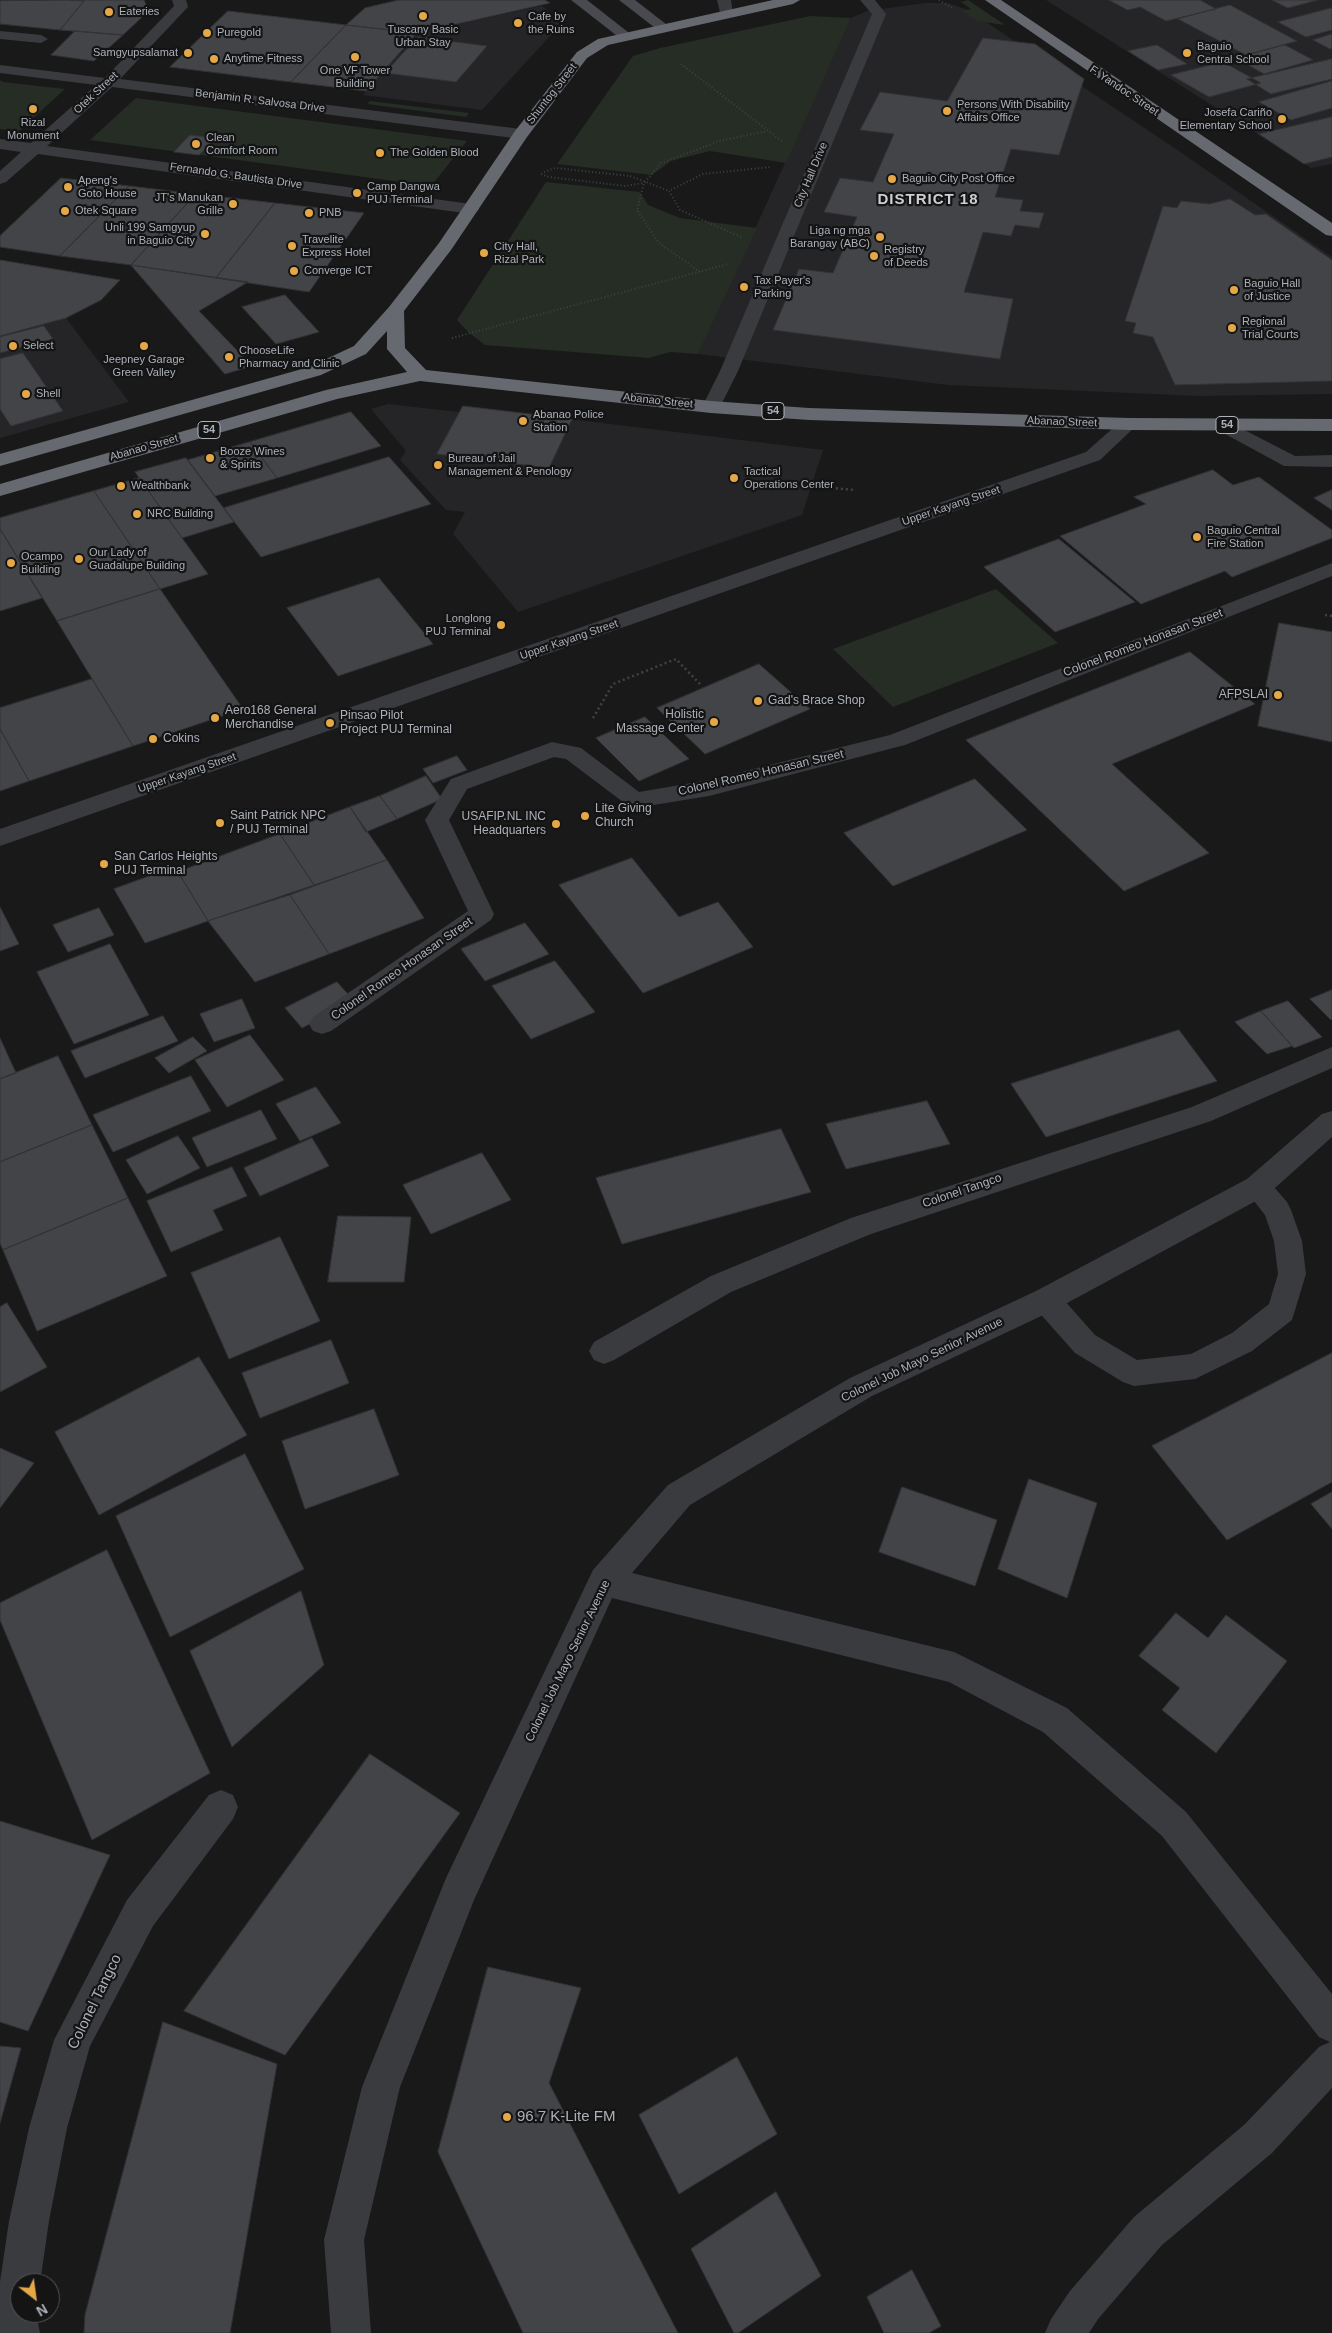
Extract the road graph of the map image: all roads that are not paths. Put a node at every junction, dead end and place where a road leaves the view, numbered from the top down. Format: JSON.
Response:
{"nodes":[{"id":1,"x":179,"y":0,"type":"edge"},
{"id":2,"x":578,"y":0,"type":"edge"},
{"id":3,"x":626,"y":0,"type":"edge"},
{"id":4,"x":793,"y":0,"type":"edge"},
{"id":5,"x":867,"y":0,"type":"edge"},
{"id":6,"x":992,"y":0,"type":"edge"},
{"id":7,"x":725,"y":7,"type":"edge"},
{"id":8,"x":664,"y":28,"type":"junction"},
{"id":9,"x":0,"y":35,"type":"edge"},
{"id":10,"x":626,"y":36,"type":"junction"},
{"id":11,"x":41,"y":39,"type":"dead end"},
{"id":12,"x":0,"y":68,"type":"edge"},
{"id":13,"x":109,"y":82,"type":"junction"},
{"id":14,"x":521,"y":134,"type":"junction"},
{"id":15,"x":0,"y":144,"type":"edge"},
{"id":16,"x":35,"y":149,"type":"junction"},
{"id":17,"x":0,"y":179,"type":"edge"},
{"id":18,"x":471,"y":209,"type":"junction"},
{"id":19,"x":1332,"y":231,"type":"edge"},
{"id":20,"x":394,"y":311,"type":"junction"},
{"id":21,"x":420,"y":375,"type":"junction"},
{"id":22,"x":711,"y":407,"type":"junction"},
{"id":23,"x":1129,"y":424,"type":"junction"},
{"id":24,"x":1330,"y":424,"type":"edge"},
{"id":25,"x":1222,"y":425,"type":"junction"},
{"id":26,"x":62,"y":443,"type":"junction"},
{"id":27,"x":0,"y":460,"type":"edge"},
{"id":28,"x":1332,"y":462,"type":"edge"},
{"id":29,"x":78,"y":467,"type":"junction"},
{"id":30,"x":0,"y":490,"type":"edge"},
{"id":31,"x":1332,"y":569,"type":"edge"},
{"id":32,"x":0,"y":838,"type":"edge"},
{"id":33,"x":322,"y":1024,"type":"dead end"},
{"id":34,"x":1332,"y":1057,"type":"edge"},
{"id":35,"x":1332,"y":1121,"type":"edge"},
{"id":36,"x":1257,"y":1187,"type":"junction"},
{"id":37,"x":1046,"y":1300,"type":"junction"},
{"id":38,"x":604,"y":1351,"type":"dead end"},
{"id":39,"x":604,"y":1581,"type":"junction"},
{"id":40,"x":221,"y":1807,"type":"dead end"},
{"id":41,"x":1332,"y":2024,"type":"edge"},
{"id":42,"x":1332,"y":2060,"type":"edge"},
{"id":43,"x":21,"y":2273,"type":"edge"},
{"id":44,"x":351,"y":2333,"type":"edge"},
{"id":45,"x":1064,"y":2333,"type":"edge"}],
"edges":[{"from":1,"to":13,"type":"street","name":"Otek Street"},
{"from":2,"to":10,"type":"main road"},
{"from":3,"to":8,"type":"main road"},
{"from":4,"to":7,"type":"highway","name":"Shuntog Street"},
{"from":5,"to":22,"type":"street","name":"City Hall Drive"},
{"from":6,"to":19,"type":"highway","name":"F. Yandoc Street"},
{"from":7,"to":8,"type":"highway","name":"Shuntog Street"},
{"from":8,"to":10,"type":"highway","name":"Shuntog Street"},
{"from":9,"to":11,"type":"street"},
{"from":10,"to":14,"type":"highway","name":"Shuntog Street"},
{"from":12,"to":13,"type":"street","name":"Benjamin R. Salvosa Drive"},
{"from":13,"to":14,"type":"street","name":"Benjamin R. Salvosa Drive"},
{"from":13,"to":16,"type":"street","name":"Otek Street"},
{"from":14,"to":18,"type":"highway","name":"Shuntog Street"},
{"from":15,"to":16,"type":"street","name":"Fernando G. Bautista Drive"},
{"from":16,"to":17,"type":"street","name":"Otek Street"},
{"from":16,"to":18,"type":"street","name":"Fernando G. Bautista Drive"},
{"from":18,"to":20,"type":"highway","name":"Shuntog Street"},
{"from":20,"to":21,"type":"highway"},
{"from":20,"to":26,"type":"highway","name":"Shuntog Street","number":"54"},
{"from":21,"to":22,"type":"highway","name":"Abanao Street","number":"54"},
{"from":21,"to":29,"type":"highway","name":"Abanao Street","number":"54"},
{"from":22,"to":23,"type":"highway","name":"Abanao Street","number":"54"},
{"from":23,"to":25,"type":"highway","name":"Abanao Street","number":"54"},
{"from":23,"to":32,"type":"street","name":"Upper Kayang Street"},
{"from":24,"to":25,"type":"highway","name":"Abanao Street","number":"54"},
{"from":25,"to":28,"type":"street"},
{"from":26,"to":27,"type":"highway","number":"54"},
{"from":26,"to":29,"type":"highway"},
{"from":29,"to":30,"type":"highway","name":"Abanao Street","number":"54"},
{"from":31,"to":33,"type":"street","name":"Colonel Romeo Honasan Street"},
{"from":34,"to":38,"type":"street","name":"Colonel Tangco"},
{"from":35,"to":36,"type":"street","name":"Colonel Job Mayo Senior Avenue"},
{"from":36,"to":37,"type":"street","name":"Colonel Job Mayo Senior Avenue"},
{"from":36,"to":37,"type":"street"},
{"from":37,"to":39,"type":"street","name":"Colonel Job Mayo Senior Avenue"},
{"from":39,"to":41,"type":"street"},
{"from":39,"to":44,"type":"street","name":"Colonel Job Mayo Senior Avenue"},
{"from":40,"to":43,"type":"street","name":"Colonel Tangco"},
{"from":42,"to":45,"type":"street"}]}
